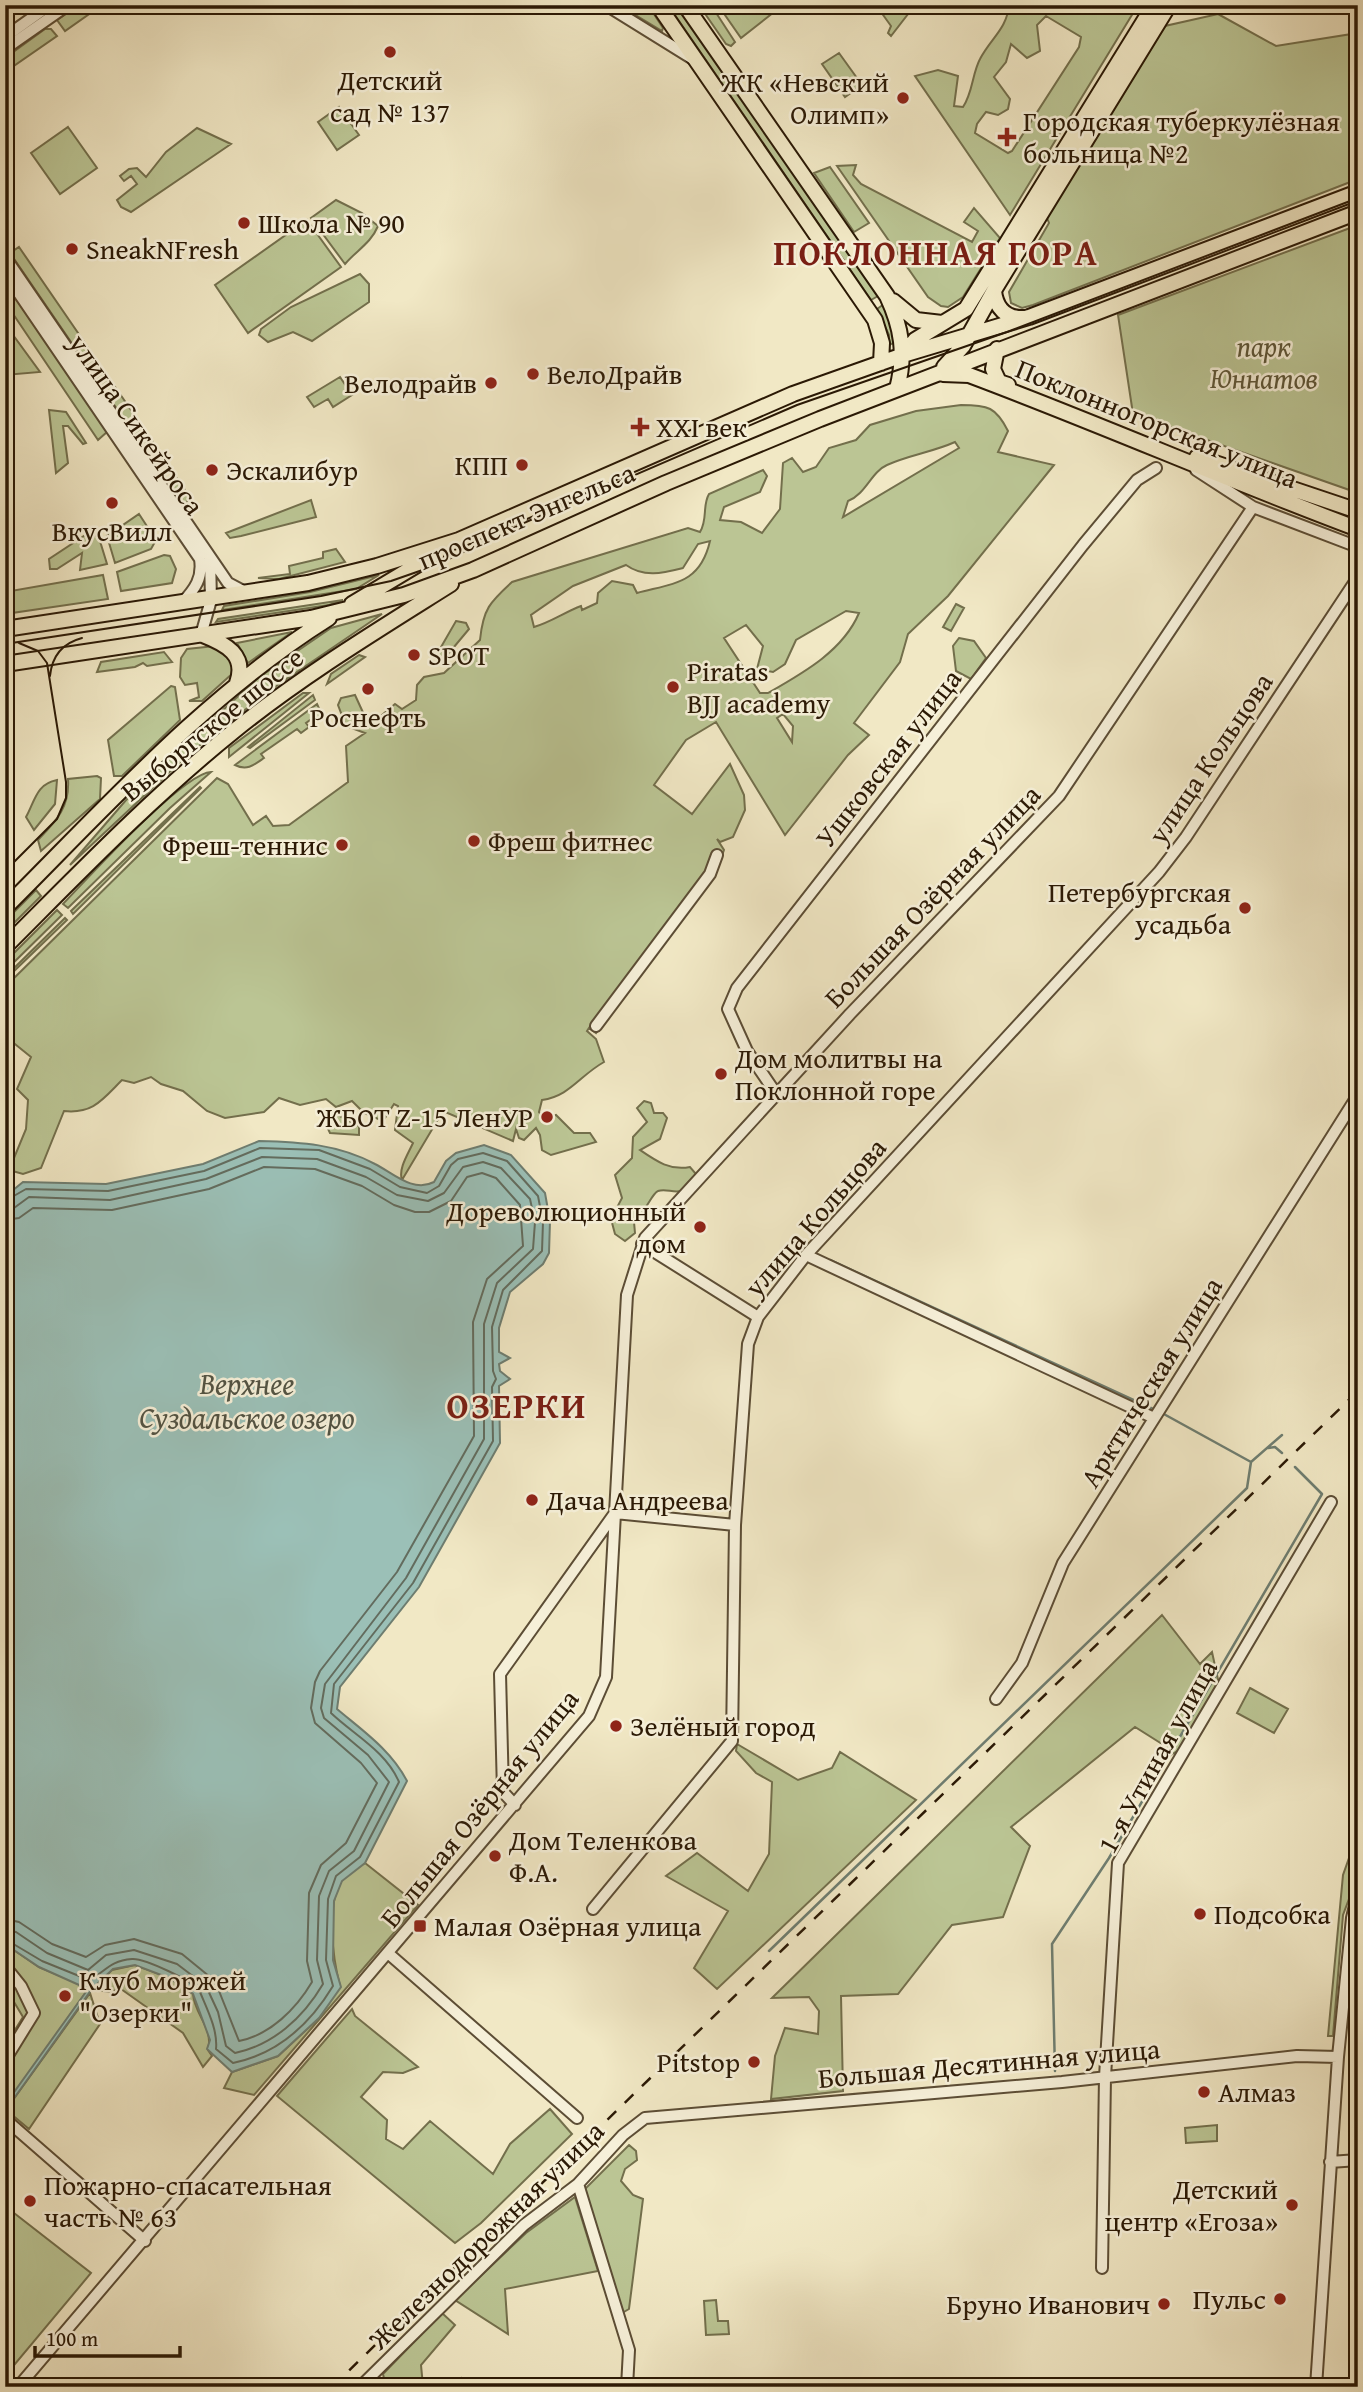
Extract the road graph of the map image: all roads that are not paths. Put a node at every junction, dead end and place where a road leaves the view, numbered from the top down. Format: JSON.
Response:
{"nodes":[{"id":1,"x":50,"y":5,"type":"edge"},
{"id":2,"x":68,"y":5,"type":"edge"},
{"id":3,"x":606,"y":5,"type":"edge"},
{"id":4,"x":658,"y":5,"type":"edge"},
{"id":5,"x":685,"y":5,"type":"edge"},
{"id":6,"x":1154,"y":5,"type":"edge"},
{"id":7,"x":1168,"y":5,"type":"edge"},
{"id":8,"x":5,"y":37,"type":"edge"},
{"id":9,"x":5,"y":49,"type":"edge"},
{"id":10,"x":695,"y":60,"type":"junction"},
{"id":11,"x":1358,"y":192,"type":"edge"},
{"id":12,"x":1358,"y":212,"type":"edge"},
{"id":13,"x":5,"y":257,"type":"edge"},
{"id":14,"x":5,"y":273,"type":"edge"},
{"id":15,"x":994,"y":291,"type":"junction"},
{"id":16,"x":887,"y":296,"type":"junction"},
{"id":17,"x":1029,"y":317,"type":"junction"},
{"id":18,"x":952,"y":319,"type":"junction"},
{"id":19,"x":968,"y":335,"type":"junction"},
{"id":20,"x":997,"y":349,"type":"junction"},
{"id":21,"x":903,"y":355,"type":"junction"},
{"id":22,"x":881,"y":363,"type":"junction"},
{"id":23,"x":935,"y":375,"type":"junction"},
{"id":24,"x":897,"y":389,"type":"junction"},
{"id":25,"x":1167,"y":452,"type":"junction"},
{"id":26,"x":1156,"y":468,"type":"dead end"},
{"id":27,"x":1253,"y":507,"type":"junction"},
{"id":28,"x":1358,"y":512,"type":"edge"},
{"id":29,"x":1358,"y":529,"type":"edge"},
{"id":30,"x":459,"y":540,"type":"junction"},
{"id":31,"x":1358,"y":547,"type":"edge"},
{"id":32,"x":209,"y":556,"type":"junction"},
{"id":33,"x":473,"y":570,"type":"junction"},
{"id":34,"x":1358,"y":577,"type":"edge"},
{"id":35,"x":248,"y":593,"type":"junction"},
{"id":36,"x":211,"y":600,"type":"junction"},
{"id":37,"x":180,"y":604,"type":"junction"},
{"id":38,"x":338,"y":612,"type":"junction"},
{"id":39,"x":5,"y":629,"type":"edge"},
{"id":40,"x":201,"y":635,"type":"junction"},
{"id":41,"x":5,"y":664,"type":"edge"},
{"id":42,"x":237,"y":683,"type":"junction"},
{"id":43,"x":717,"y":855,"type":"dead end"},
{"id":44,"x":54,"y":858,"type":"junction"},
{"id":45,"x":73,"y":878,"type":"junction"},
{"id":46,"x":5,"y":908,"type":"edge"},
{"id":47,"x":5,"y":947,"type":"edge"},
{"id":48,"x":596,"y":1026,"type":"dead end"},
{"id":49,"x":777,"y":1095,"type":"junction"},
{"id":50,"x":1358,"y":1096,"type":"edge"},
{"id":51,"x":642,"y":1244,"type":"junction"},
{"id":52,"x":806,"y":1255,"type":"junction"},
{"id":53,"x":758,"y":1317,"type":"junction"},
{"id":54,"x":1154,"y":1418,"type":"junction"},
{"id":55,"x":1331,"y":1502,"type":"dead end"},
{"id":56,"x":615,"y":1513,"type":"junction"},
{"id":57,"x":735,"y":1525,"type":"junction"},
{"id":58,"x":996,"y":1699,"type":"dead end"},
{"id":59,"x":515,"y":1805,"type":"junction"},
{"id":60,"x":1358,"y":1893,"type":"edge"},
{"id":61,"x":593,"y":1909,"type":"dead end"},
{"id":62,"x":389,"y":1954,"type":"junction"},
{"id":63,"x":5,"y":1966,"type":"edge"},
{"id":64,"x":1338,"y":2057,"type":"junction"},
{"id":65,"x":5,"y":2060,"type":"edge"},
{"id":66,"x":1105,"y":2077,"type":"junction"},
{"id":67,"x":577,"y":2118,"type":"dead end"},
{"id":68,"x":645,"y":2118,"type":"joint"},
{"id":69,"x":5,"y":2119,"type":"edge"},
{"id":70,"x":1358,"y":2160,"type":"edge"},
{"id":71,"x":1330,"y":2162,"type":"junction"},
{"id":72,"x":578,"y":2183,"type":"junction"},
{"id":73,"x":145,"y":2241,"type":"junction"},
{"id":74,"x":1102,"y":2268,"type":"dead end"},
{"id":75,"x":18,"y":2387,"type":"edge"},
{"id":76,"x":360,"y":2387,"type":"edge"},
{"id":77,"x":627,"y":2387,"type":"edge"},
{"id":78,"x":1316,"y":2387,"type":"edge"}],
"edges":[{"from":1,"to":8,"type":"street"},
{"from":2,"to":9,"type":"street"},
{"from":3,"to":10,"type":"street"},
{"from":4,"to":10,"type":"main road"},
{"from":5,"to":16,"type":"main road"},
{"from":6,"to":18,"type":"main road"},
{"from":7,"to":15,"type":"main road"},
{"from":10,"to":22,"type":"main road"},
{"from":11,"to":17,"type":"main road","name":"проспект Энгельса"},
{"from":12,"to":20,"type":"main road","name":"проспект Энгельса"},
{"from":13,"to":32,"type":"street","name":"улица Сикейроса"},
{"from":14,"to":37,"type":"street","name":"улица Сикейроса"},
{"from":15,"to":17,"type":"main road"},
{"from":15,"to":19,"type":"main road"},
{"from":16,"to":18,"type":"main road"},
{"from":16,"to":21,"type":"main road"},
{"from":17,"to":19,"type":"main road","name":"проспект Энгельса"},
{"from":18,"to":21,"type":"main road"},
{"from":19,"to":21,"type":"main road","name":"проспект Энгельса"},
{"from":19,"to":23,"type":"main road"},
{"from":20,"to":23,"type":"main road","name":"проспект Энгельса"},
{"from":20,"to":28,"type":"main road","name":"Поклонногорская улица"},
{"from":21,"to":22,"type":"main road","name":"проспект Энгельса"},
{"from":21,"to":24,"type":"main road"},
{"from":22,"to":30,"type":"main road","name":"проспект Энгельса"},
{"from":23,"to":24,"type":"main road","name":"проспект Энгельса"},
{"from":23,"to":25,"type":"main road","name":"Поклонногорская улица"},
{"from":24,"to":33,"type":"main road","name":"проспект Энгельса"},
{"from":25,"to":27,"type":"street","name":"Поклонногорская улица"},
{"from":25,"to":29,"type":"main road","name":"Поклонногорская улица"},
{"from":26,"to":49,"type":"street","name":"Ушковская улица"},
{"from":27,"to":31,"type":"street","name":"Поклонногорская улица"},
{"from":27,"to":49,"type":"street","name":"Большая Озёрная улица"},
{"from":30,"to":35,"type":"main road","name":"проспект Энгельса"},
{"from":30,"to":38,"type":"main road","name":"Выборгское шоссе"},
{"from":32,"to":35,"type":"street","name":"улица Сикейроса"},
{"from":32,"to":36,"type":"street"},
{"from":33,"to":38,"type":"main road","name":"проспект Энгельса"},
{"from":33,"to":45,"type":"main road","name":"Выборгское шоссе"},
{"from":34,"to":52,"type":"street","name":"улица Кольцова"},
{"from":35,"to":36,"type":"main road","name":"проспект Энгельса"},
{"from":36,"to":37,"type":"main road","name":"проспект Энгельса"},
{"from":36,"to":40,"type":"street"},
{"from":37,"to":39,"type":"main road","name":"проспект Энгельса"},
{"from":38,"to":40,"type":"main road","name":"проспект Энгельса"},
{"from":38,"to":42,"type":"main road","name":"Выборгское шоссе"},
{"from":40,"to":41,"type":"main road","name":"проспект Энгельса"},
{"from":40,"to":42,"type":"main road"},
{"from":42,"to":44,"type":"main road","name":"Выборгское шоссе"},
{"from":43,"to":48,"type":"street"},
{"from":44,"to":45,"type":"main road"},
{"from":44,"to":46,"type":"main road","name":"Выборгское шоссе"},
{"from":45,"to":47,"type":"main road","name":"Выборгское шоссе"},
{"from":49,"to":51,"type":"street","name":"Большая Озёрная улица"},
{"from":50,"to":54,"type":"street","name":"Арктическая улица"},
{"from":51,"to":53,"type":"street"},
{"from":51,"to":56,"type":"street","name":"Большая Озёрная улица"},
{"from":52,"to":53,"type":"street","name":"улица Кольцова"},
{"from":52,"to":54,"type":"street"},
{"from":53,"to":57,"type":"street","name":"улица Кольцова"},
{"from":54,"to":58,"type":"street","name":"Арктическая улица"},
{"from":55,"to":66,"type":"street","name":"1-я Утиная улица"},
{"from":56,"to":57,"type":"street"},
{"from":56,"to":59,"type":"street","name":"Большая Озёрная улица"},
{"from":56,"to":59,"type":"street"},
{"from":57,"to":61,"type":"street","name":"улица Кольцова"},
{"from":59,"to":62,"type":"street","name":"Большая Озёрная улица"},
{"from":60,"to":64,"type":"street"},
{"from":62,"to":67,"type":"street"},
{"from":62,"to":73,"type":"street","name":"Большая Озёрная улица"},
{"from":63,"to":65,"type":"street"},
{"from":64,"to":66,"type":"street","name":"Большая Десятинная улица"},
{"from":64,"to":71,"type":"street"},
{"from":66,"to":68,"type":"street","name":"Большая Десятинная улица"},
{"from":66,"to":74,"type":"street","name":"1-я Утиная улица"},
{"from":68,"to":72,"type":"street","name":"Железнодорожная улица"},
{"from":69,"to":73,"type":"street"},
{"from":70,"to":71,"type":"street"},
{"from":71,"to":78,"type":"street"},
{"from":72,"to":76,"type":"street","name":"Железнодорожная улица"},
{"from":72,"to":77,"type":"street"},
{"from":73,"to":75,"type":"street","name":"Большая Озёрная улица"}]}
